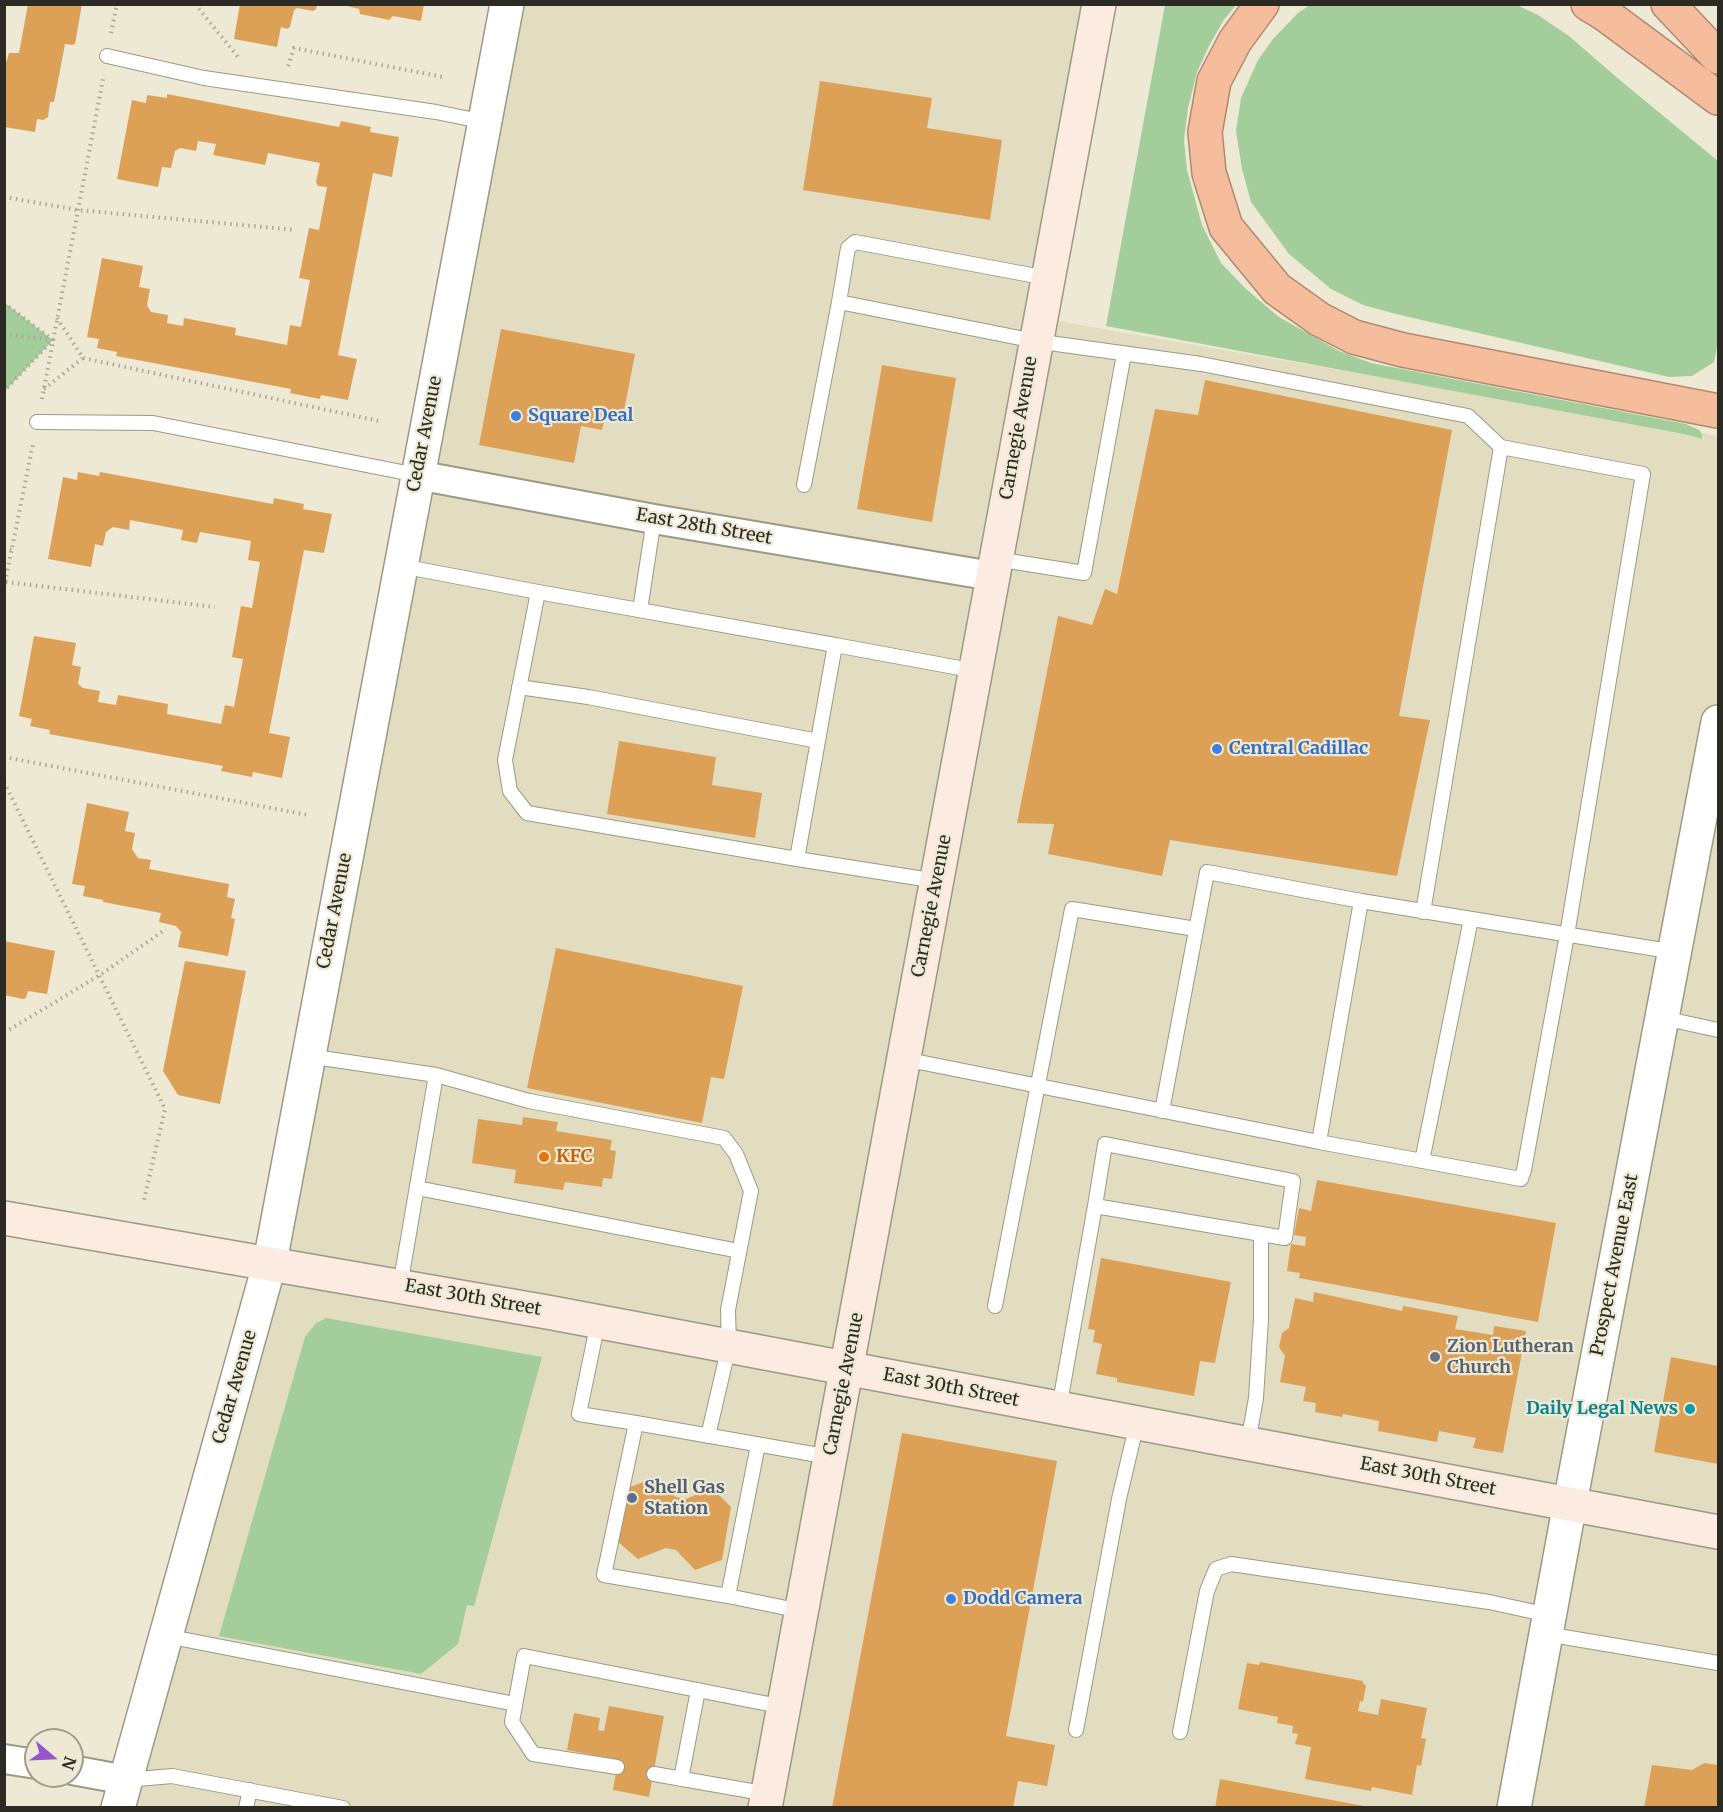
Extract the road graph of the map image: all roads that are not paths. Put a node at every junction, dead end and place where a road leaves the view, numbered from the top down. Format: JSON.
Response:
{"nodes":[{"id":1,"x":507,"y":4,"type":"edge"},
{"id":2,"x":1099,"y":4,"type":"edge"},
{"id":3,"x":1262,"y":4,"type":"edge"},
{"id":4,"x":1588,"y":4,"type":"edge"},
{"id":5,"x":1668,"y":4,"type":"edge"},
{"id":6,"x":107,"y":56,"type":"road end"},
{"id":7,"x":1719,"y":57,"type":"edge"},
{"id":8,"x":1719,"y":98,"type":"edge"},
{"id":9,"x":485,"y":122,"type":"junction"},
{"id":10,"x":1047,"y":278,"type":"junction"},
{"id":11,"x":839,"y":302,"type":"junction"},
{"id":12,"x":1035,"y":341,"type":"junction"},
{"id":13,"x":1124,"y":354,"type":"junction"},
{"id":14,"x":1719,"y":411,"type":"edge"},
{"id":15,"x":37,"y":422,"type":"road end"},
{"id":16,"x":1501,"y":447,"type":"junction"},
{"id":17,"x":417,"y":475,"type":"junction"},
{"id":18,"x":804,"y":485,"type":"dead end"},
{"id":19,"x":654,"y":519,"type":"junction"},
{"id":20,"x":400,"y":566,"type":"junction"},
{"id":21,"x":994,"y":568,"type":"junction"},
{"id":22,"x":538,"y":592,"type":"junction"},
{"id":23,"x":640,"y":610,"type":"junction"},
{"id":24,"x":835,"y":645,"type":"junction"},
{"id":25,"x":976,"y":671,"type":"junction"},
{"id":26,"x":519,"y":687,"type":"junction"},
{"id":27,"x":1719,"y":722,"type":"edge"},
{"id":28,"x":818,"y":741,"type":"junction"},
{"id":29,"x":797,"y":859,"type":"junction"},
{"id":30,"x":937,"y":881,"type":"junction"},
{"id":31,"x":1361,"y":902,"type":"junction"},
{"id":32,"x":1423,"y":912,"type":"junction"},
{"id":33,"x":1471,"y":919,"type":"junction"},
{"id":34,"x":1196,"y":930,"type":"junction"},
{"id":35,"x":1567,"y":935,"type":"junction"},
{"id":36,"x":1675,"y":952,"type":"junction"},
{"id":37,"x":1662,"y":1018,"type":"junction"},
{"id":38,"x":1719,"y":1030,"type":"edge"},
{"id":39,"x":308,"y":1056,"type":"junction"},
{"id":40,"x":904,"y":1059,"type":"junction"},
{"id":41,"x":436,"y":1075,"type":"junction"},
{"id":42,"x":1039,"y":1086,"type":"junction"},
{"id":43,"x":1162,"y":1111,"type":"junction"},
{"id":44,"x":1319,"y":1142,"type":"junction"},
{"id":45,"x":1422,"y":1161,"type":"junction"},
{"id":46,"x":417,"y":1188,"type":"junction"},
{"id":47,"x":1095,"y":1206,"type":"junction"},
{"id":48,"x":5,"y":1222,"type":"edge"},
{"id":49,"x":1261,"y":1234,"type":"junction"},
{"id":50,"x":739,"y":1251,"type":"junction"},
{"id":51,"x":270,"y":1263,"type":"junction"},
{"id":52,"x":400,"y":1286,"type":"junction"},
{"id":53,"x":995,"y":1306,"type":"dead end"},
{"id":54,"x":598,"y":1321,"type":"junction"},
{"id":55,"x":729,"y":1346,"type":"junction"},
{"id":56,"x":847,"y":1369,"type":"junction"},
{"id":57,"x":1059,"y":1408,"type":"junction"},
{"id":58,"x":636,"y":1423,"type":"junction"},
{"id":59,"x":1137,"y":1423,"type":"junction"},
{"id":60,"x":708,"y":1436,"type":"junction"},
{"id":61,"x":1248,"y":1443,"type":"junction"},
{"id":62,"x":758,"y":1445,"type":"junction"},
{"id":63,"x":830,"y":1457,"type":"junction"},
{"id":64,"x":1570,"y":1503,"type":"junction"},
{"id":65,"x":1719,"y":1532,"type":"edge"},
{"id":66,"x":728,"y":1596,"type":"junction"},
{"id":67,"x":801,"y":1611,"type":"junction"},
{"id":68,"x":1547,"y":1625,"type":"junction"},
{"id":69,"x":166,"y":1636,"type":"junction"},
{"id":70,"x":1719,"y":1663,"type":"edge"},
{"id":71,"x":698,"y":1690,"type":"junction"},
{"id":72,"x":515,"y":1704,"type":"junction"},
{"id":73,"x":784,"y":1707,"type":"junction"},
{"id":74,"x":1076,"y":1730,"type":"dead end"},
{"id":75,"x":1180,"y":1732,"type":"dead end"},
{"id":76,"x":4,"y":1759,"type":"edge"},
{"id":77,"x":24,"y":1762,"type":"edge"},
{"id":78,"x":617,"y":1767,"type":"dead end"},
{"id":79,"x":654,"y":1774,"type":"dead end"},
{"id":80,"x":84,"y":1776,"type":"edge"},
{"id":81,"x":681,"y":1779,"type":"junction"},
{"id":82,"x":250,"y":1790,"type":"junction"},
{"id":83,"x":122,"y":1794,"type":"edge"},
{"id":84,"x":766,"y":1801,"type":"edge"},
{"id":85,"x":246,"y":1808,"type":"edge"},
{"id":86,"x":343,"y":1808,"type":"edge"},
{"id":87,"x":1514,"y":1808,"type":"edge"}],
"edges":[{"from":1,"to":9,"type":"street","name":"Cedar Avenue"},
{"from":2,"to":10,"type":"main road","name":"Carnegie Avenue"},
{"from":3,"to":14,"type":"highway"},
{"from":4,"to":8,"type":"highway"},
{"from":5,"to":7,"type":"highway"},
{"from":6,"to":9,"type":"lane"},
{"from":9,"to":17,"type":"street","name":"Cedar Avenue"},
{"from":10,"to":11,"type":"lane"},
{"from":10,"to":12,"type":"main road","name":"Carnegie Avenue"},
{"from":11,"to":12,"type":"lane"},
{"from":11,"to":18,"type":"lane"},
{"from":12,"to":13,"type":"lane"},
{"from":12,"to":21,"type":"main road","name":"Carnegie Avenue"},
{"from":13,"to":16,"type":"lane"},
{"from":13,"to":21,"type":"lane"},
{"from":15,"to":17,"type":"lane"},
{"from":16,"to":32,"type":"lane"},
{"from":16,"to":35,"type":"lane"},
{"from":17,"to":19,"type":"street","name":"East 28th Street"},
{"from":17,"to":20,"type":"street","name":"Cedar Avenue"},
{"from":19,"to":21,"type":"street","name":"East 28th Street"},
{"from":19,"to":23,"type":"lane"},
{"from":20,"to":22,"type":"lane"},
{"from":20,"to":39,"type":"street","name":"Cedar Avenue"},
{"from":21,"to":25,"type":"main road","name":"Carnegie Avenue"},
{"from":22,"to":23,"type":"lane"},
{"from":22,"to":26,"type":"lane"},
{"from":23,"to":24,"type":"lane"},
{"from":24,"to":25,"type":"lane"},
{"from":24,"to":28,"type":"lane"},
{"from":25,"to":30,"type":"main road","name":"Carnegie Avenue"},
{"from":26,"to":28,"type":"lane"},
{"from":26,"to":29,"type":"lane"},
{"from":27,"to":36,"type":"street","name":"Prospect Avenue East"},
{"from":28,"to":29,"type":"lane"},
{"from":29,"to":30,"type":"lane"},
{"from":30,"to":40,"type":"main road","name":"Carnegie Avenue"},
{"from":31,"to":32,"type":"lane"},
{"from":31,"to":34,"type":"lane"},
{"from":31,"to":44,"type":"lane"},
{"from":32,"to":33,"type":"lane"},
{"from":33,"to":35,"type":"lane"},
{"from":33,"to":45,"type":"lane"},
{"from":34,"to":42,"type":"lane"},
{"from":34,"to":43,"type":"lane"},
{"from":35,"to":36,"type":"lane"},
{"from":35,"to":45,"type":"lane"},
{"from":36,"to":37,"type":"street","name":"Prospect Avenue East"},
{"from":37,"to":38,"type":"lane"},
{"from":37,"to":64,"type":"street","name":"Prospect Avenue East"},
{"from":39,"to":41,"type":"lane"},
{"from":39,"to":51,"type":"street","name":"Cedar Avenue"},
{"from":40,"to":42,"type":"lane"},
{"from":40,"to":56,"type":"main road","name":"Carnegie Avenue"},
{"from":41,"to":46,"type":"lane"},
{"from":41,"to":50,"type":"lane"},
{"from":42,"to":43,"type":"lane"},
{"from":42,"to":53,"type":"lane"},
{"from":43,"to":44,"type":"lane"},
{"from":44,"to":45,"type":"lane"},
{"from":46,"to":50,"type":"lane"},
{"from":46,"to":52,"type":"lane"},
{"from":47,"to":49,"type":"lane"},
{"from":47,"to":49,"type":"lane"},
{"from":47,"to":57,"type":"lane"},
{"from":48,"to":51,"type":"main road","name":"East 30th Street"},
{"from":49,"to":61,"type":"lane"},
{"from":50,"to":55,"type":"lane"},
{"from":51,"to":52,"type":"main road","name":"East 30th Street"},
{"from":51,"to":69,"type":"street","name":"Cedar Avenue"},
{"from":52,"to":54,"type":"main road","name":"East 30th Street"},
{"from":54,"to":55,"type":"main road","name":"East 30th Street"},
{"from":54,"to":58,"type":"lane"},
{"from":55,"to":56,"type":"main road","name":"East 30th Street"},
{"from":55,"to":60,"type":"lane"},
{"from":56,"to":57,"type":"main road","name":"East 30th Street"},
{"from":56,"to":63,"type":"main road","name":"Carnegie Avenue"},
{"from":57,"to":59,"type":"main road","name":"East 30th Street"},
{"from":58,"to":60,"type":"lane"},
{"from":58,"to":66,"type":"lane"},
{"from":59,"to":61,"type":"main road","name":"East 30th Street"},
{"from":59,"to":74,"type":"lane"},
{"from":60,"to":62,"type":"lane"},
{"from":61,"to":64,"type":"main road","name":"East 30th Street"},
{"from":62,"to":63,"type":"lane"},
{"from":62,"to":66,"type":"lane"},
{"from":63,"to":67,"type":"main road","name":"Carnegie Avenue"},
{"from":64,"to":65,"type":"main road","name":"East 30th Street"},
{"from":64,"to":68,"type":"street","name":"Prospect Avenue East"},
{"from":66,"to":67,"type":"lane"},
{"from":67,"to":73,"type":"main road","name":"Carnegie Avenue"},
{"from":68,"to":70,"type":"lane"},
{"from":68,"to":75,"type":"lane"},
{"from":68,"to":87,"type":"street","name":"Prospect Avenue East"},
{"from":69,"to":72,"type":"lane"},
{"from":69,"to":83,"type":"street","name":"Cedar Avenue"},
{"from":71,"to":72,"type":"lane"},
{"from":71,"to":73,"type":"lane"},
{"from":71,"to":81,"type":"lane"},
{"from":72,"to":78,"type":"lane"},
{"from":73,"to":84,"type":"main road","name":"Carnegie Avenue"},
{"from":76,"to":77,"type":"street"},
{"from":79,"to":81,"type":"lane"},
{"from":80,"to":83,"type":"street"},
{"from":81,"to":84,"type":"lane"},
{"from":82,"to":83,"type":"lane"},
{"from":82,"to":85,"type":"lane"},
{"from":82,"to":86,"type":"lane"}]}
